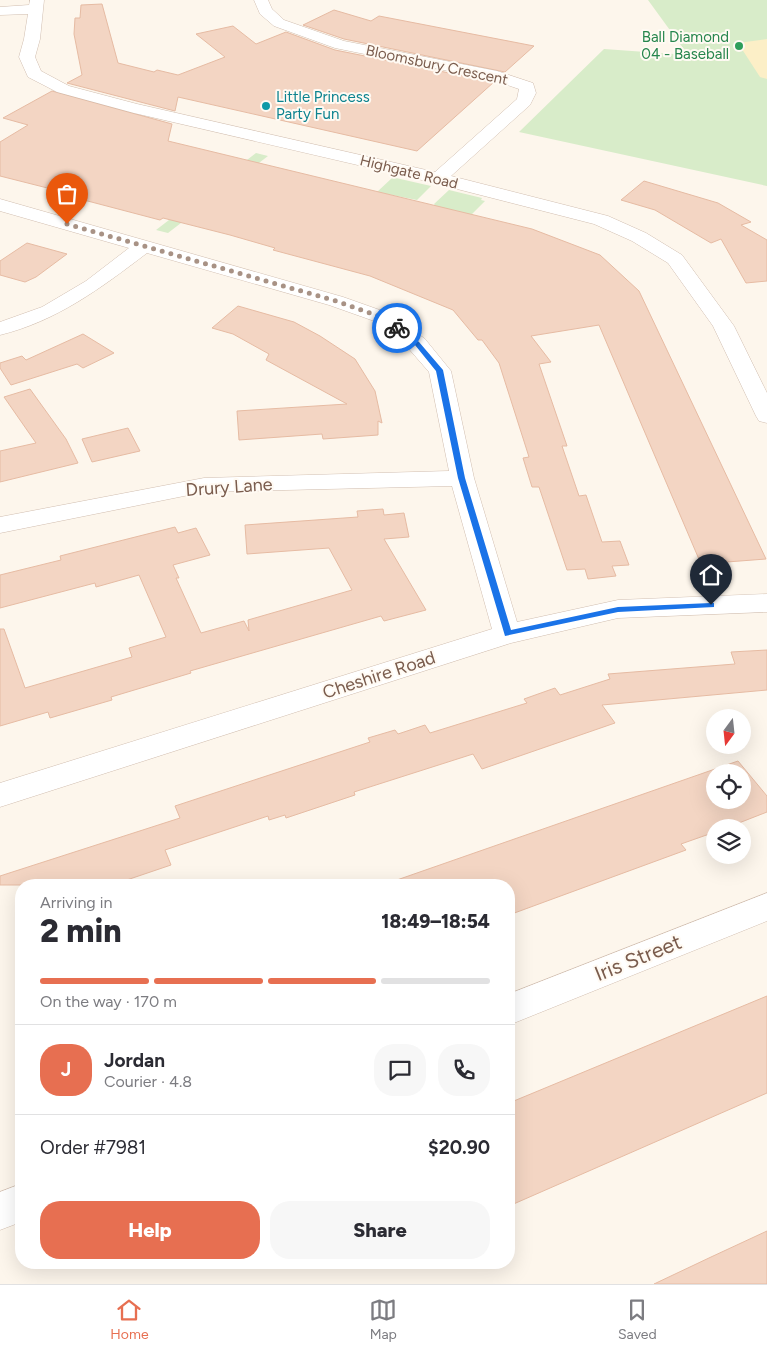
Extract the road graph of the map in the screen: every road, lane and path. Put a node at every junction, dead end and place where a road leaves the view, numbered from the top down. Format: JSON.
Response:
{"nodes":[{"id":1,"x":261,"y":0,"type":"edge"},
{"id":2,"x":36,"y":4,"type":"edge"},
{"id":3,"x":0,"y":11,"type":"edge"},
{"id":4,"x":438,"y":179,"type":"junction"},
{"id":5,"x":0,"y":204,"type":"edge"},
{"id":6,"x":142,"y":247,"type":"junction"},
{"id":7,"x":0,"y":329,"type":"edge"},
{"id":8,"x":767,"y":416,"type":"edge"},
{"id":9,"x":462,"y":478,"type":"junction"},
{"id":10,"x":0,"y":525,"type":"edge"},
{"id":11,"x":767,"y":603,"type":"edge"},
{"id":12,"x":508,"y":634,"type":"junction"},
{"id":13,"x":0,"y":795,"type":"edge"},
{"id":14,"x":767,"y":907,"type":"edge"},
{"id":15,"x":515,"y":1008,"type":"edge"},
{"id":16,"x":15,"y":1205,"type":"edge"},
{"id":17,"x":0,"y":1211,"type":"edge"}],
"edges":[{"from":1,"to":4,"type":"street","name":"Bloomsbury Crescent"},
{"from":2,"to":3,"type":"street"},
{"from":2,"to":4,"type":"street","name":"Highgate Road"},
{"from":4,"to":8,"type":"street","name":"Highgate Road"},
{"from":5,"to":6,"type":"street"},
{"from":6,"to":7,"type":"street"},
{"from":6,"to":9,"type":"street"},
{"from":9,"to":10,"type":"street","name":"Drury Lane"},
{"from":9,"to":12,"type":"street"},
{"from":11,"to":12,"type":"street","name":"Cheshire Road"},
{"from":12,"to":13,"type":"street","name":"Cheshire Road"},
{"from":14,"to":15,"type":"street","name":"Iris Street"},
{"from":16,"to":17,"type":"street"}]}
